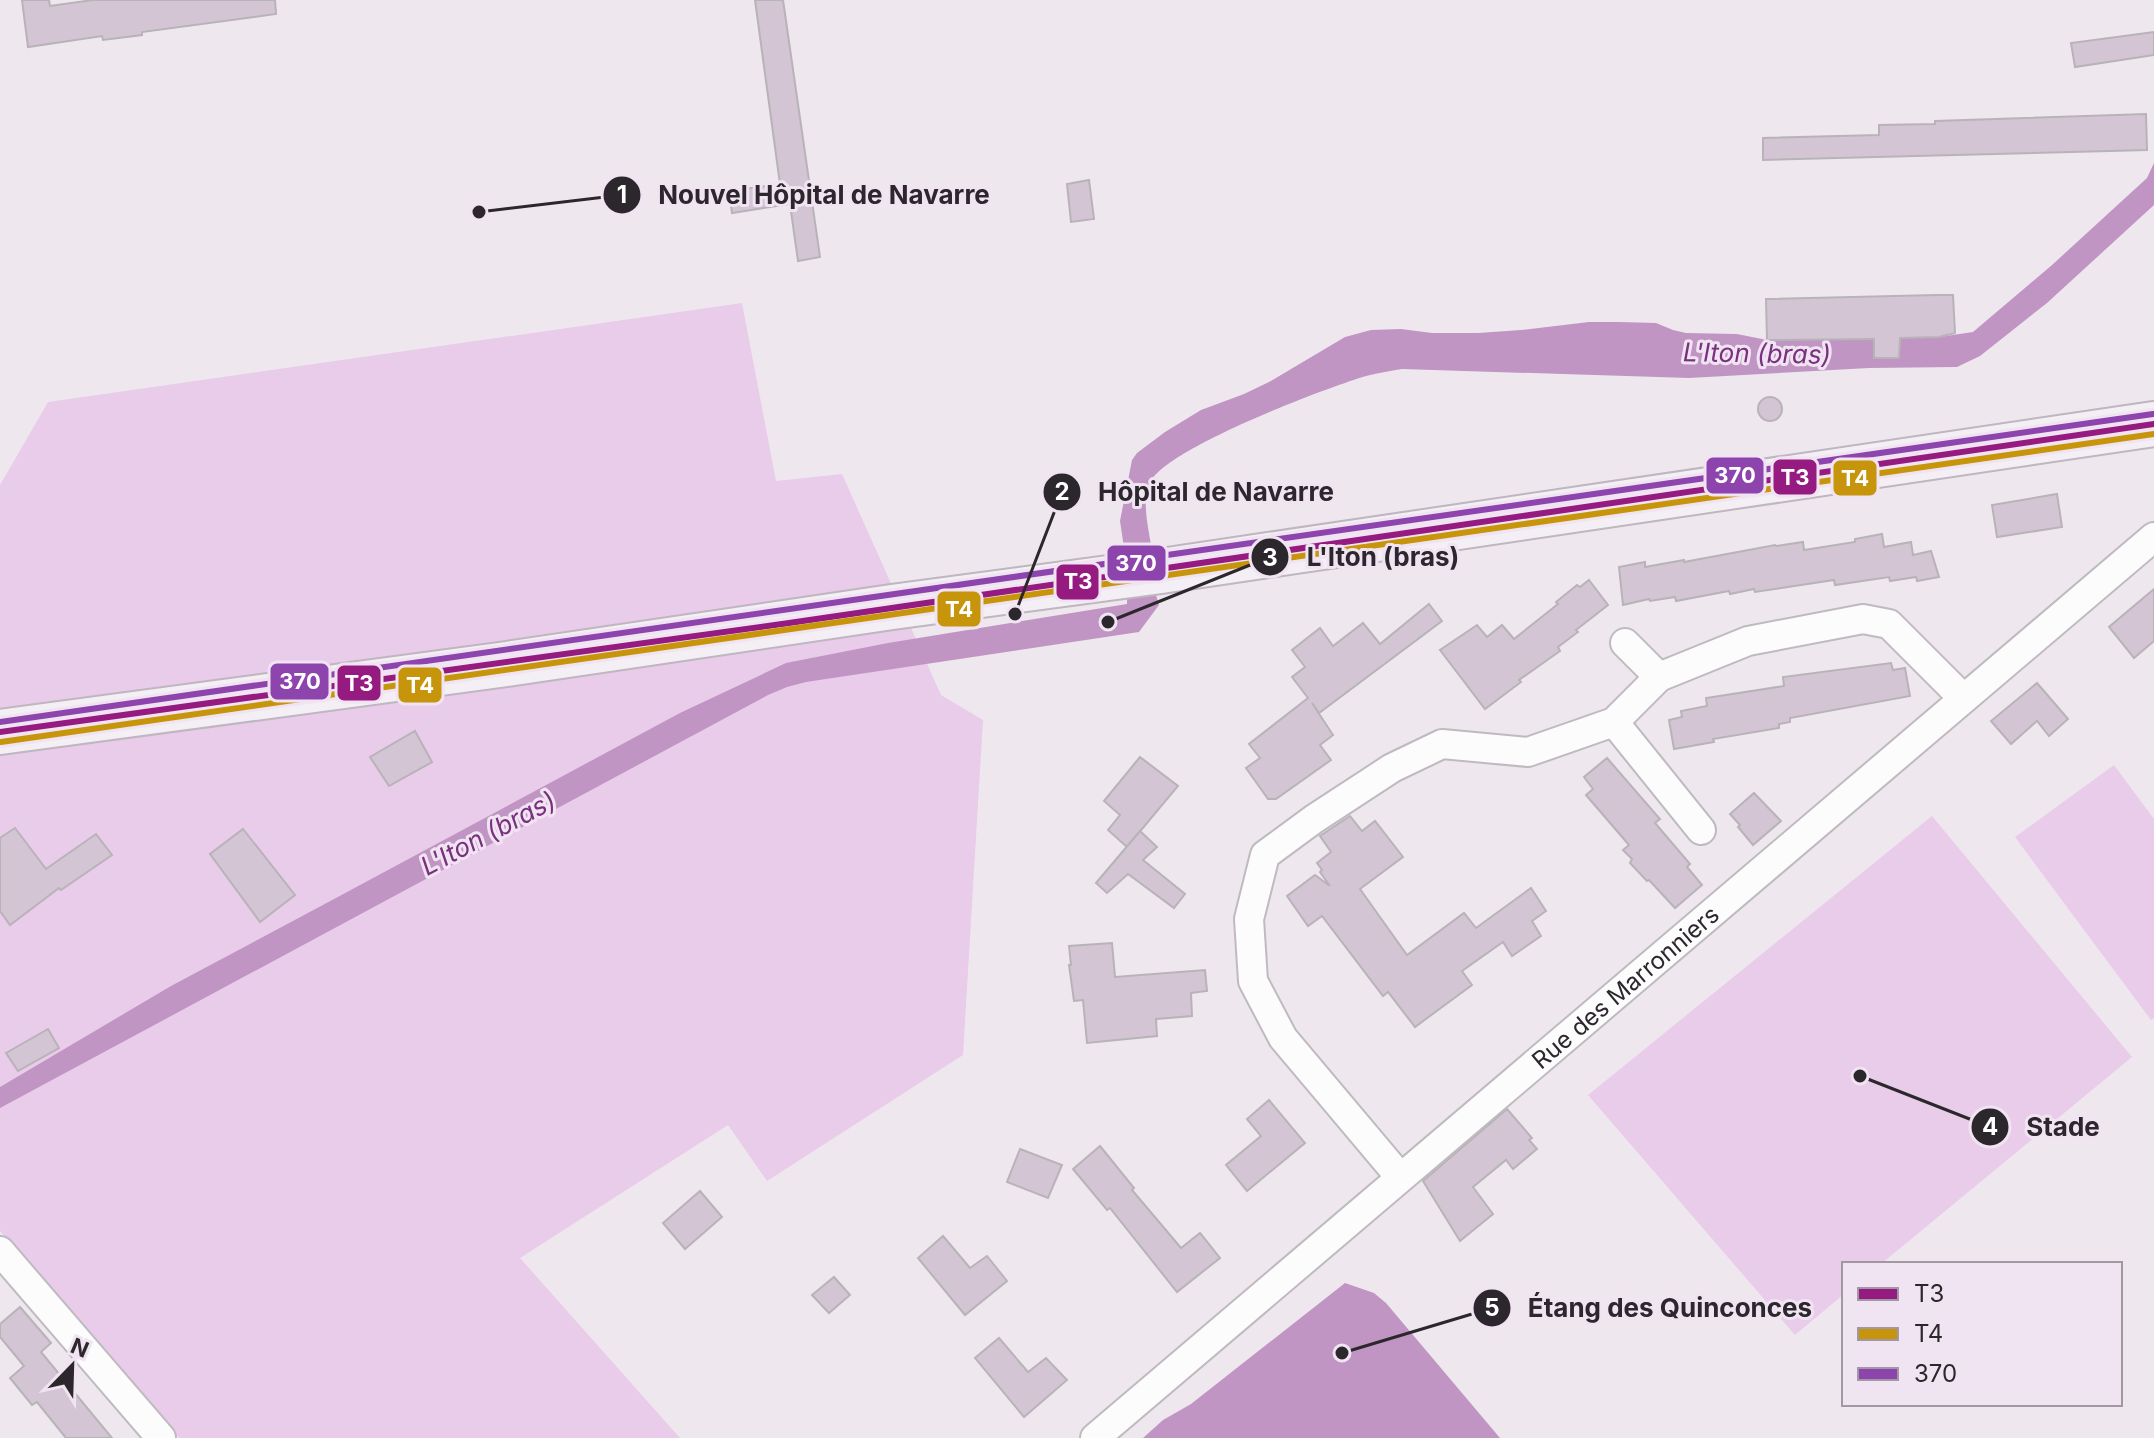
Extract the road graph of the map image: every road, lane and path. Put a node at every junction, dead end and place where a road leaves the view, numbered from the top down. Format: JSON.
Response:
{"nodes":[{"id":1,"x":2154,"y":424,"type":"edge"},
{"id":2,"x":2154,"y":537,"type":"edge"},
{"id":3,"x":1625,"y":643,"type":"dead end"},
{"id":4,"x":1659,"y":677,"type":"junction"},
{"id":5,"x":1963,"y":698,"type":"junction"},
{"id":6,"x":1614,"y":722,"type":"junction"},
{"id":7,"x":0,"y":732,"type":"edge"},
{"id":8,"x":1701,"y":830,"type":"dead end"},
{"id":9,"x":1400,"y":1177,"type":"junction"},
{"id":10,"x":0,"y":1251,"type":"edge"},
{"id":11,"x":161,"y":1438,"type":"edge"},
{"id":12,"x":1095,"y":1438,"type":"edge"}],
"edges":[{"from":1,"to":7,"type":"main road"},
{"from":2,"to":5,"type":"street","name":"Rue des Marronniers"},
{"from":3,"to":4,"type":"street"},
{"from":4,"to":5,"type":"street"},
{"from":4,"to":6,"type":"street"},
{"from":5,"to":9,"type":"street","name":"Rue des Marronniers"},
{"from":6,"to":8,"type":"street"},
{"from":6,"to":9,"type":"street"},
{"from":9,"to":12,"type":"street","name":"Rue des Marronniers"},
{"from":10,"to":11,"type":"street"}]}
